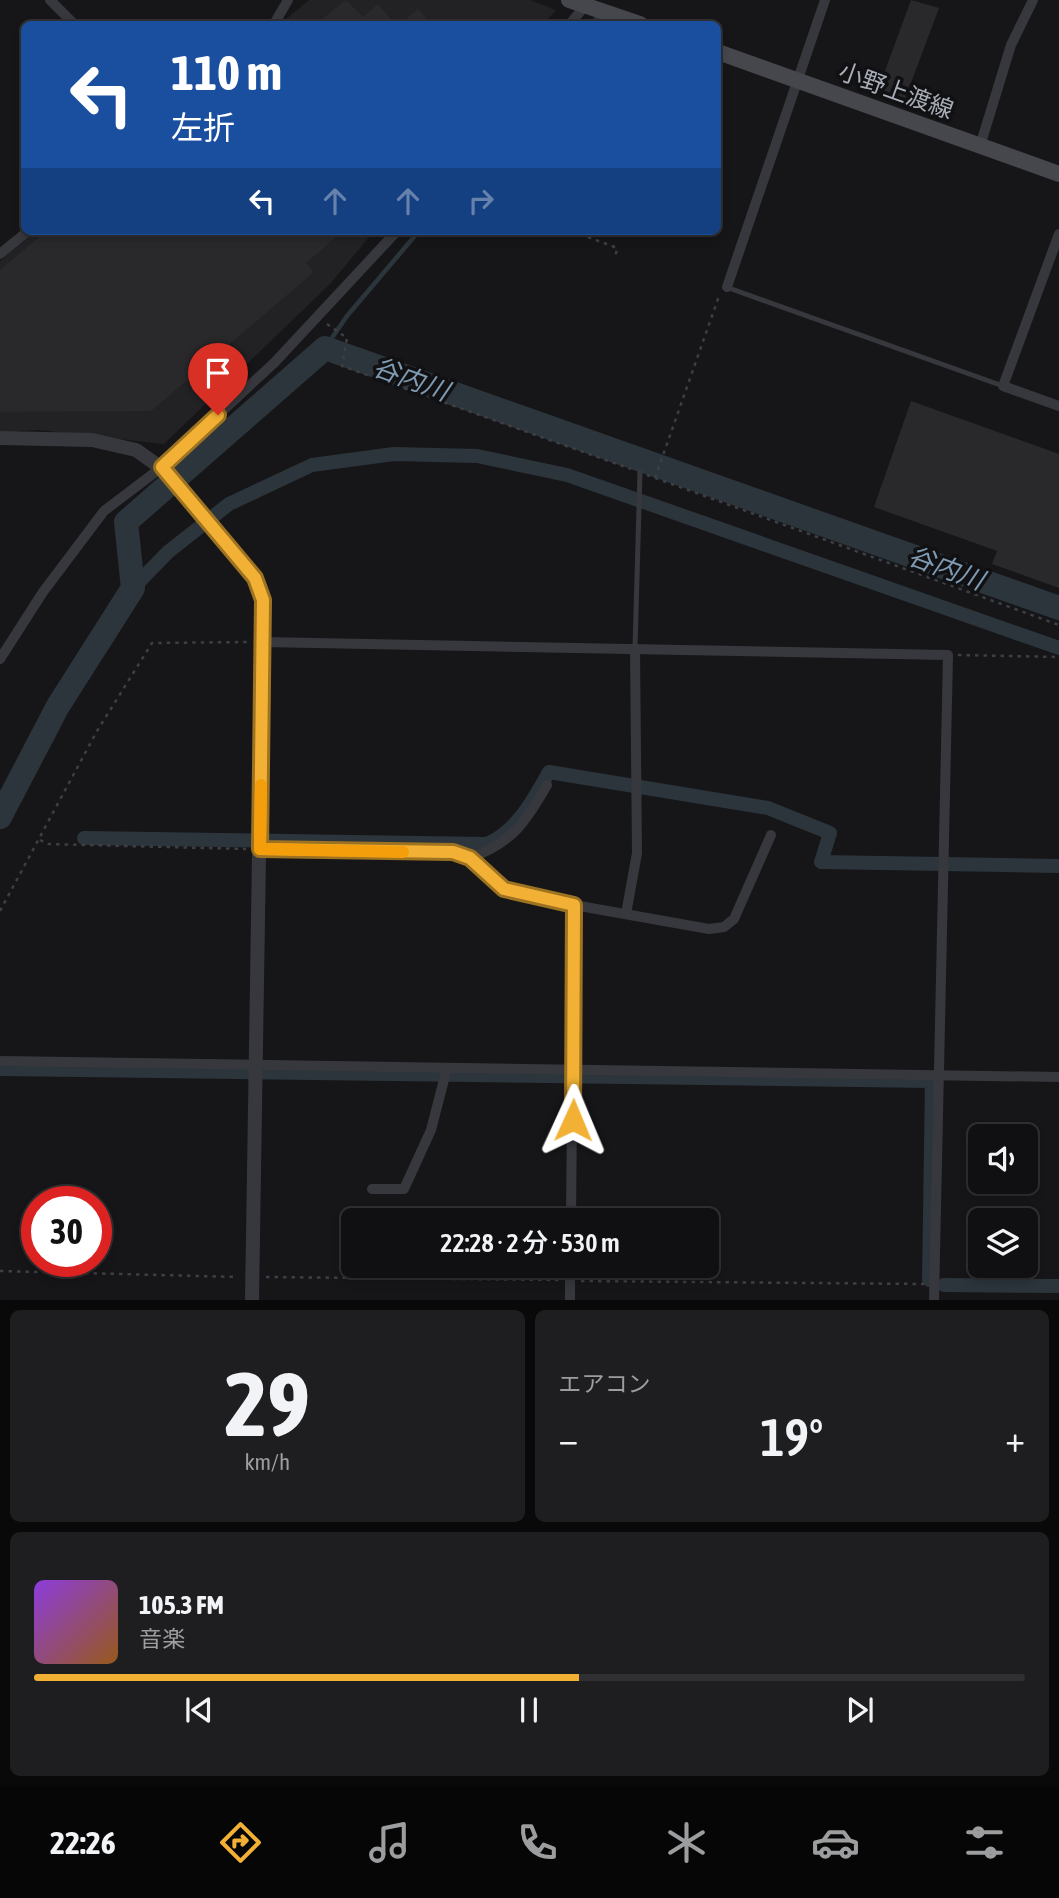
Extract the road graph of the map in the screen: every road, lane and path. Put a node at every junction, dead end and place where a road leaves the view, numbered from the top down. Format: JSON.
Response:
{"nodes":[{"id":1,"x":50,"y":0,"type":"edge"},
{"id":2,"x":288,"y":0,"type":"edge"},
{"id":3,"x":569,"y":0,"type":"edge"},
{"id":4,"x":825,"y":0,"type":"edge"},
{"id":5,"x":1033,"y":0,"type":"edge"},
{"id":6,"x":588,"y":2,"type":"edge"},
{"id":7,"x":71,"y":21,"type":"edge"},
{"id":8,"x":276,"y":21,"type":"edge"},
{"id":9,"x":572,"y":21,"type":"edge"},
{"id":10,"x":631,"y":21,"type":"edge"},
{"id":11,"x":721,"y":53,"type":"edge"},
{"id":12,"x":796,"y":80,"type":"junction"},
{"id":13,"x":980,"y":146,"type":"junction"},
{"id":14,"x":1059,"y":174,"type":"edge"},
{"id":15,"x":1059,"y":234,"type":"edge"},
{"id":16,"x":23,"y":235,"type":"edge"},
{"id":17,"x":393,"y":235,"type":"edge"},
{"id":18,"x":583,"y":235,"type":"edge"},
{"id":19,"x":0,"y":254,"type":"edge"},
{"id":20,"x":615,"y":259,"type":"dead end"},
{"id":21,"x":725,"y":287,"type":"junction"},
{"id":22,"x":325,"y":322,"type":"dead end"},
{"id":23,"x":1003,"y":386,"type":"junction"},
{"id":24,"x":1059,"y":406,"type":"edge"},
{"id":25,"x":0,"y":438,"type":"edge"},
{"id":26,"x":164,"y":470,"type":"junction"},
{"id":27,"x":640,"y":472,"type":"junction"},
{"id":28,"x":656,"y":476,"type":"junction"},
{"id":29,"x":1059,"y":625,"type":"edge"},
{"id":30,"x":263,"y":642,"type":"junction"},
{"id":31,"x":4,"y":643,"type":"edge"},
{"id":32,"x":635,"y":648,"type":"junction"},
{"id":33,"x":948,"y":655,"type":"junction"},
{"id":34,"x":1059,"y":657,"type":"edge"},
{"id":35,"x":0,"y":659,"type":"edge"},
{"id":36,"x":547,"y":785,"type":"dead end"},
{"id":37,"x":771,"y":835,"type":"dead end"},
{"id":38,"x":40,"y":840,"type":"junction"},
{"id":39,"x":260,"y":849,"type":"junction"},
{"id":40,"x":470,"y":858,"type":"junction"},
{"id":41,"x":574,"y":905,"type":"junction"},
{"id":42,"x":0,"y":911,"type":"edge"},
{"id":43,"x":626,"y":914,"type":"junction"},
{"id":44,"x":0,"y":1061,"type":"edge"},
{"id":45,"x":256,"y":1065,"type":"junction"},
{"id":46,"x":447,"y":1068,"type":"junction"},
{"id":47,"x":574,"y":1070,"type":"junction"},
{"id":48,"x":938,"y":1075,"type":"junction"},
{"id":49,"x":1059,"y":1077,"type":"edge"},
{"id":50,"x":372,"y":1189,"type":"dead end"},
{"id":51,"x":571,"y":1208,"type":"edge"},
{"id":52,"x":0,"y":1271,"type":"edge"},
{"id":53,"x":253,"y":1277,"type":"junction"},
{"id":54,"x":570,"y":1280,"type":"junction"},
{"id":55,"x":934,"y":1284,"type":"junction"},
{"id":56,"x":252,"y":1300,"type":"edge"},
{"id":57,"x":570,"y":1300,"type":"edge"},
{"id":58,"x":934,"y":1300,"type":"edge"}],
"edges":[{"from":1,"to":7,"type":"street"},
{"from":2,"to":8,"type":"street"},
{"from":3,"to":6,"type":"main road"},
{"from":4,"to":12,"type":"street"},
{"from":5,"to":13,"type":"street"},
{"from":6,"to":9,"type":"street"},
{"from":6,"to":10,"type":"main road"},
{"from":11,"to":12,"type":"main road","name":"小野上渡線"},
{"from":12,"to":13,"type":"main road","name":"小野上渡線"},
{"from":12,"to":21,"type":"street"},
{"from":13,"to":14,"type":"main road","name":"小野上渡線"},
{"from":15,"to":23,"type":"street"},
{"from":16,"to":19,"type":"street"},
{"from":17,"to":26,"type":"street"},
{"from":18,"to":20,"type":"path"},
{"from":21,"to":23,"type":"lane"},
{"from":21,"to":28,"type":"path"},
{"from":22,"to":27,"type":"path"},
{"from":23,"to":24,"type":"street"},
{"from":25,"to":26,"type":"street"},
{"from":26,"to":30,"type":"street"},
{"from":26,"to":31,"type":"street"},
{"from":27,"to":28,"type":"path"},
{"from":27,"to":32,"type":"lane"},
{"from":28,"to":29,"type":"path"},
{"from":30,"to":32,"type":"street"},
{"from":30,"to":38,"type":"path"},
{"from":30,"to":39,"type":"street"},
{"from":31,"to":35,"type":"street"},
{"from":32,"to":33,"type":"street"},
{"from":32,"to":43,"type":"street"},
{"from":33,"to":34,"type":"path"},
{"from":33,"to":48,"type":"street"},
{"from":36,"to":40,"type":"street"},
{"from":37,"to":43,"type":"street"},
{"from":38,"to":39,"type":"path"},
{"from":38,"to":42,"type":"path"},
{"from":39,"to":40,"type":"street"},
{"from":39,"to":45,"type":"street"},
{"from":40,"to":41,"type":"street"},
{"from":41,"to":43,"type":"street"},
{"from":41,"to":47,"type":"street"},
{"from":44,"to":45,"type":"street"},
{"from":45,"to":46,"type":"street"},
{"from":45,"to":53,"type":"street"},
{"from":46,"to":47,"type":"street"},
{"from":46,"to":50,"type":"street"},
{"from":47,"to":48,"type":"street"},
{"from":47,"to":51,"type":"street"},
{"from":48,"to":49,"type":"street"},
{"from":48,"to":55,"type":"street"},
{"from":52,"to":53,"type":"path"},
{"from":53,"to":54,"type":"path"},
{"from":53,"to":56,"type":"street"},
{"from":54,"to":55,"type":"path"},
{"from":54,"to":57,"type":"street"},
{"from":55,"to":58,"type":"street"}]}
